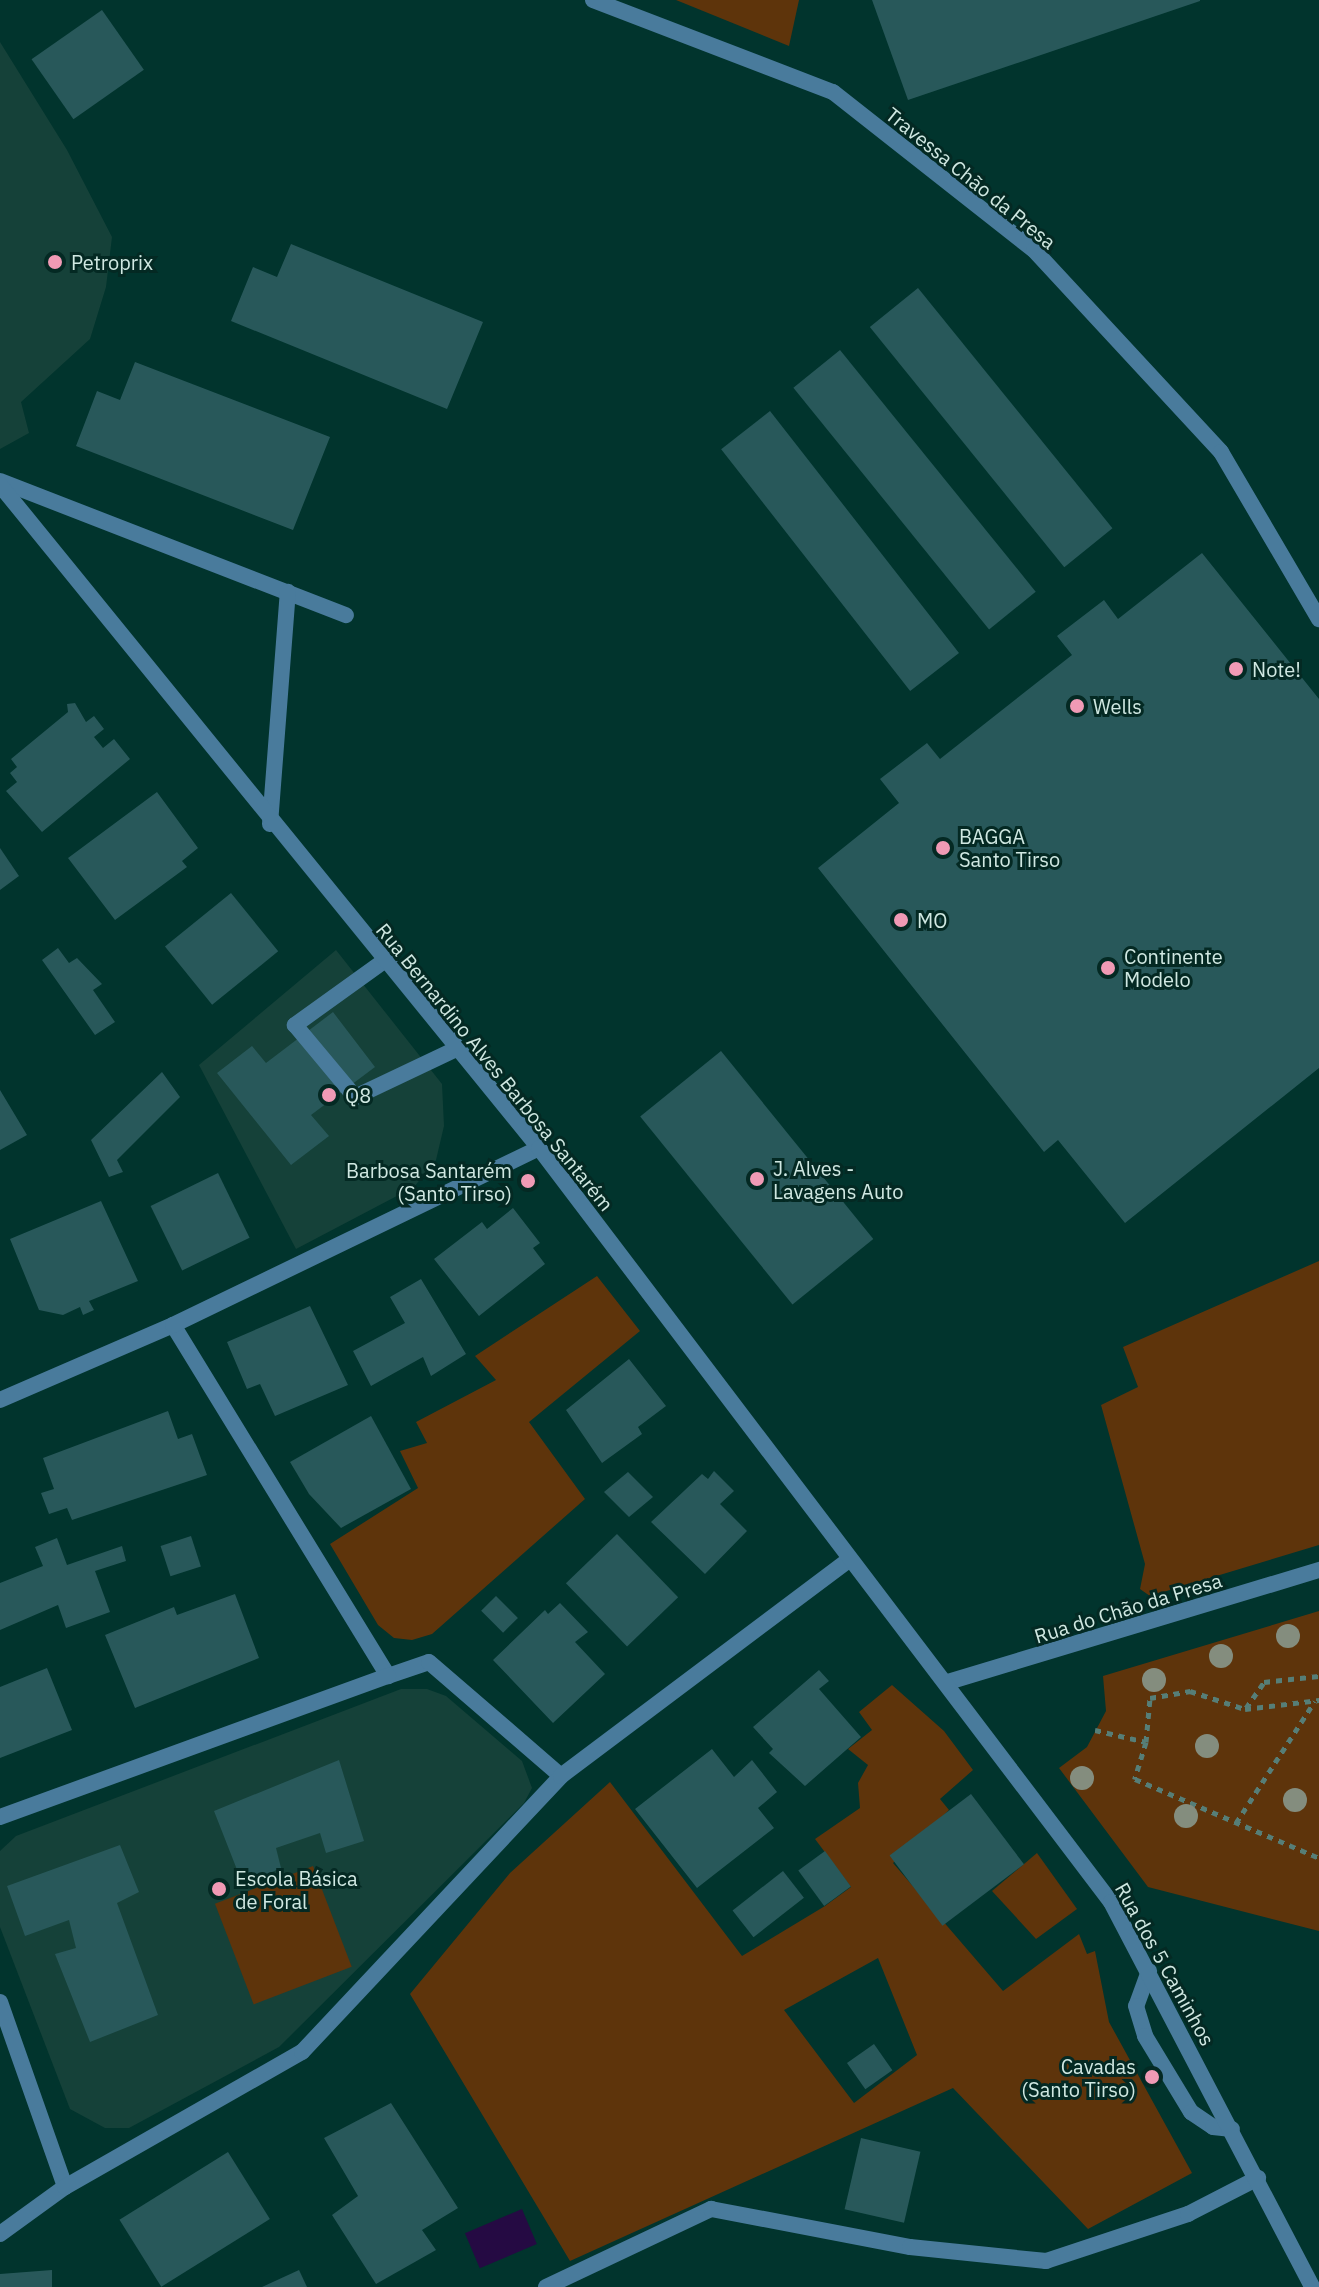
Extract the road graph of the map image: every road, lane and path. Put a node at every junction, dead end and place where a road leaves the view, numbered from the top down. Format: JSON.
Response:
{"nodes":[{"id":1,"x":593,"y":0,"type":"edge"},
{"id":2,"x":0,"y":483,"type":"edge"},
{"id":3,"x":288,"y":592,"type":"junction"},
{"id":4,"x":346,"y":615,"type":"dead end"},
{"id":5,"x":1319,"y":619,"type":"edge"},
{"id":6,"x":270,"y":824,"type":"junction"},
{"id":7,"x":384,"y":961,"type":"junction"},
{"id":8,"x":456,"y":1049,"type":"junction"},
{"id":9,"x":539,"y":1148,"type":"junction"},
{"id":10,"x":173,"y":1325,"type":"junction"},
{"id":11,"x":0,"y":1400,"type":"edge"},
{"id":12,"x":850,"y":1559,"type":"junction"},
{"id":13,"x":1319,"y":1570,"type":"edge"},
{"id":14,"x":388,"y":1676,"type":"junction"},
{"id":15,"x":1319,"y":1676,"type":"edge"},
{"id":16,"x":948,"y":1682,"type":"junction"},
{"id":17,"x":1317,"y":1700,"type":"edge"},
{"id":18,"x":1245,"y":1709,"type":"junction"},
{"id":19,"x":1095,"y":1730,"type":"dead end"},
{"id":20,"x":1146,"y":1742,"type":"junction"},
{"id":21,"x":561,"y":1776,"type":"junction"},
{"id":22,"x":0,"y":1817,"type":"edge"},
{"id":23,"x":1236,"y":1823,"type":"junction"},
{"id":24,"x":1318,"y":1856,"type":"edge"},
{"id":25,"x":1149,"y":1971,"type":"junction"},
{"id":26,"x":0,"y":2002,"type":"edge"},
{"id":27,"x":1232,"y":2129,"type":"junction"},
{"id":28,"x":1258,"y":2178,"type":"junction"},
{"id":29,"x":65,"y":2187,"type":"junction"},
{"id":30,"x":0,"y":2234,"type":"edge"},
{"id":31,"x":546,"y":2287,"type":"edge"},
{"id":32,"x":1312,"y":2287,"type":"edge"}],
"edges":[{"from":1,"to":5,"type":"street","name":"Travessa Chão da Presa"},
{"from":2,"to":3,"type":"street"},
{"from":2,"to":6,"type":"street","name":"Rua Bernardino Alves Barbosa Santarém"},
{"from":3,"to":4,"type":"street"},
{"from":3,"to":6,"type":"street"},
{"from":6,"to":7,"type":"street","name":"Rua Bernardino Alves Barbosa Santarém"},
{"from":7,"to":8,"type":"street","name":"Rua Bernardino Alves Barbosa Santarém"},
{"from":7,"to":8,"type":"street"},
{"from":8,"to":9,"type":"street","name":"Rua Bernardino Alves Barbosa Santarém"},
{"from":9,"to":10,"type":"street"},
{"from":9,"to":12,"type":"street","name":"Rua Bernardino Alves Barbosa Santarém"},
{"from":10,"to":11,"type":"street"},
{"from":10,"to":14,"type":"street"},
{"from":12,"to":16,"type":"street","name":"Rua Bernardino Alves Barbosa Santarém"},
{"from":12,"to":21,"type":"street"},
{"from":13,"to":16,"type":"street","name":"Rua do Chão da Presa"},
{"from":14,"to":21,"type":"street"},
{"from":14,"to":22,"type":"street"},
{"from":15,"to":18,"type":"path"},
{"from":16,"to":25,"type":"street","name":"Rua dos 5 Caminhos"},
{"from":17,"to":18,"type":"path"},
{"from":17,"to":23,"type":"path"},
{"from":18,"to":20,"type":"path"},
{"from":19,"to":20,"type":"path"},
{"from":20,"to":23,"type":"path"},
{"from":21,"to":29,"type":"street"},
{"from":23,"to":24,"type":"path"},
{"from":25,"to":27,"type":"street","name":"Rua dos 5 Caminhos"},
{"from":25,"to":27,"type":"street"},
{"from":26,"to":29,"type":"street"},
{"from":27,"to":28,"type":"street","name":"Rua dos 5 Caminhos"},
{"from":28,"to":31,"type":"street"},
{"from":28,"to":32,"type":"street","name":"Rua dos 5 Caminhos"},
{"from":29,"to":30,"type":"street"}]}
